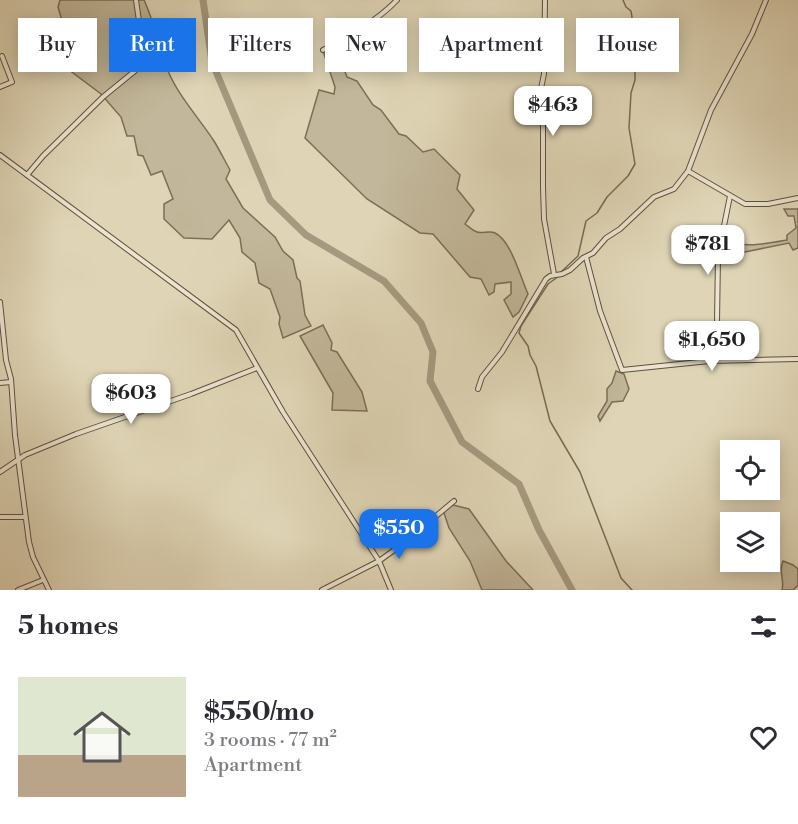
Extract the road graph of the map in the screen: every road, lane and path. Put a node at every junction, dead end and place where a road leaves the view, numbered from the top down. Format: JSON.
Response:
{"nodes":[{"id":1,"x":136,"y":0,"type":"edge"},
{"id":2,"x":397,"y":0,"type":"edge"},
{"id":3,"x":545,"y":0,"type":"edge"},
{"id":4,"x":766,"y":0,"type":"edge"},
{"id":5,"x":322,"y":50,"type":"dead end"},
{"id":6,"x":2,"y":56,"type":"dead end"},
{"id":7,"x":0,"y":87,"type":"edge"},
{"id":8,"x":0,"y":155,"type":"edge"},
{"id":9,"x":688,"y":171,"type":"junction"},
{"id":10,"x":27,"y":175,"type":"junction"},
{"id":11,"x":730,"y":196,"type":"junction"},
{"id":12,"x":798,"y":198,"type":"edge"},
{"id":13,"x":586,"y":257,"type":"junction"},
{"id":14,"x":554,"y":274,"type":"junction"},
{"id":15,"x":0,"y":302,"type":"edge"},
{"id":16,"x":798,"y":359,"type":"edge"},
{"id":17,"x":709,"y":361,"type":"junction"},
{"id":18,"x":257,"y":368,"type":"junction"},
{"id":19,"x":11,"y":382,"type":"junction"},
{"id":20,"x":0,"y":383,"type":"edge"},
{"id":21,"x":478,"y":388,"type":"dead end"},
{"id":22,"x":18,"y":461,"type":"junction"},
{"id":23,"x":0,"y":472,"type":"edge"},
{"id":24,"x":454,"y":501,"type":"dead end"},
{"id":25,"x":0,"y":517,"type":"edge"},
{"id":26,"x":25,"y":517,"type":"junction"},
{"id":27,"x":379,"y":561,"type":"junction"},
{"id":28,"x":43,"y":580,"type":"junction"},
{"id":29,"x":18,"y":590,"type":"edge"},
{"id":30,"x":49,"y":590,"type":"edge"},
{"id":31,"x":322,"y":590,"type":"edge"},
{"id":32,"x":391,"y":590,"type":"edge"}],
"edges":[{"from":1,"to":10,"type":"street"},
{"from":2,"to":5,"type":"street"},
{"from":3,"to":14,"type":"street"},
{"from":4,"to":9,"type":"street"},
{"from":6,"to":7,"type":"street"},
{"from":8,"to":10,"type":"street"},
{"from":9,"to":11,"type":"street"},
{"from":9,"to":13,"type":"street"},
{"from":10,"to":18,"type":"street"},
{"from":11,"to":12,"type":"street"},
{"from":11,"to":17,"type":"street"},
{"from":13,"to":14,"type":"street"},
{"from":13,"to":17,"type":"street"},
{"from":14,"to":21,"type":"street"},
{"from":15,"to":19,"type":"street"},
{"from":16,"to":17,"type":"street"},
{"from":18,"to":22,"type":"street"},
{"from":18,"to":27,"type":"street"},
{"from":19,"to":20,"type":"street"},
{"from":19,"to":22,"type":"street"},
{"from":22,"to":23,"type":"street"},
{"from":22,"to":26,"type":"street"},
{"from":24,"to":27,"type":"street"},
{"from":25,"to":26,"type":"street"},
{"from":26,"to":28,"type":"street"},
{"from":27,"to":31,"type":"street"},
{"from":27,"to":32,"type":"street"},
{"from":28,"to":29,"type":"street"},
{"from":28,"to":30,"type":"street"}]}
